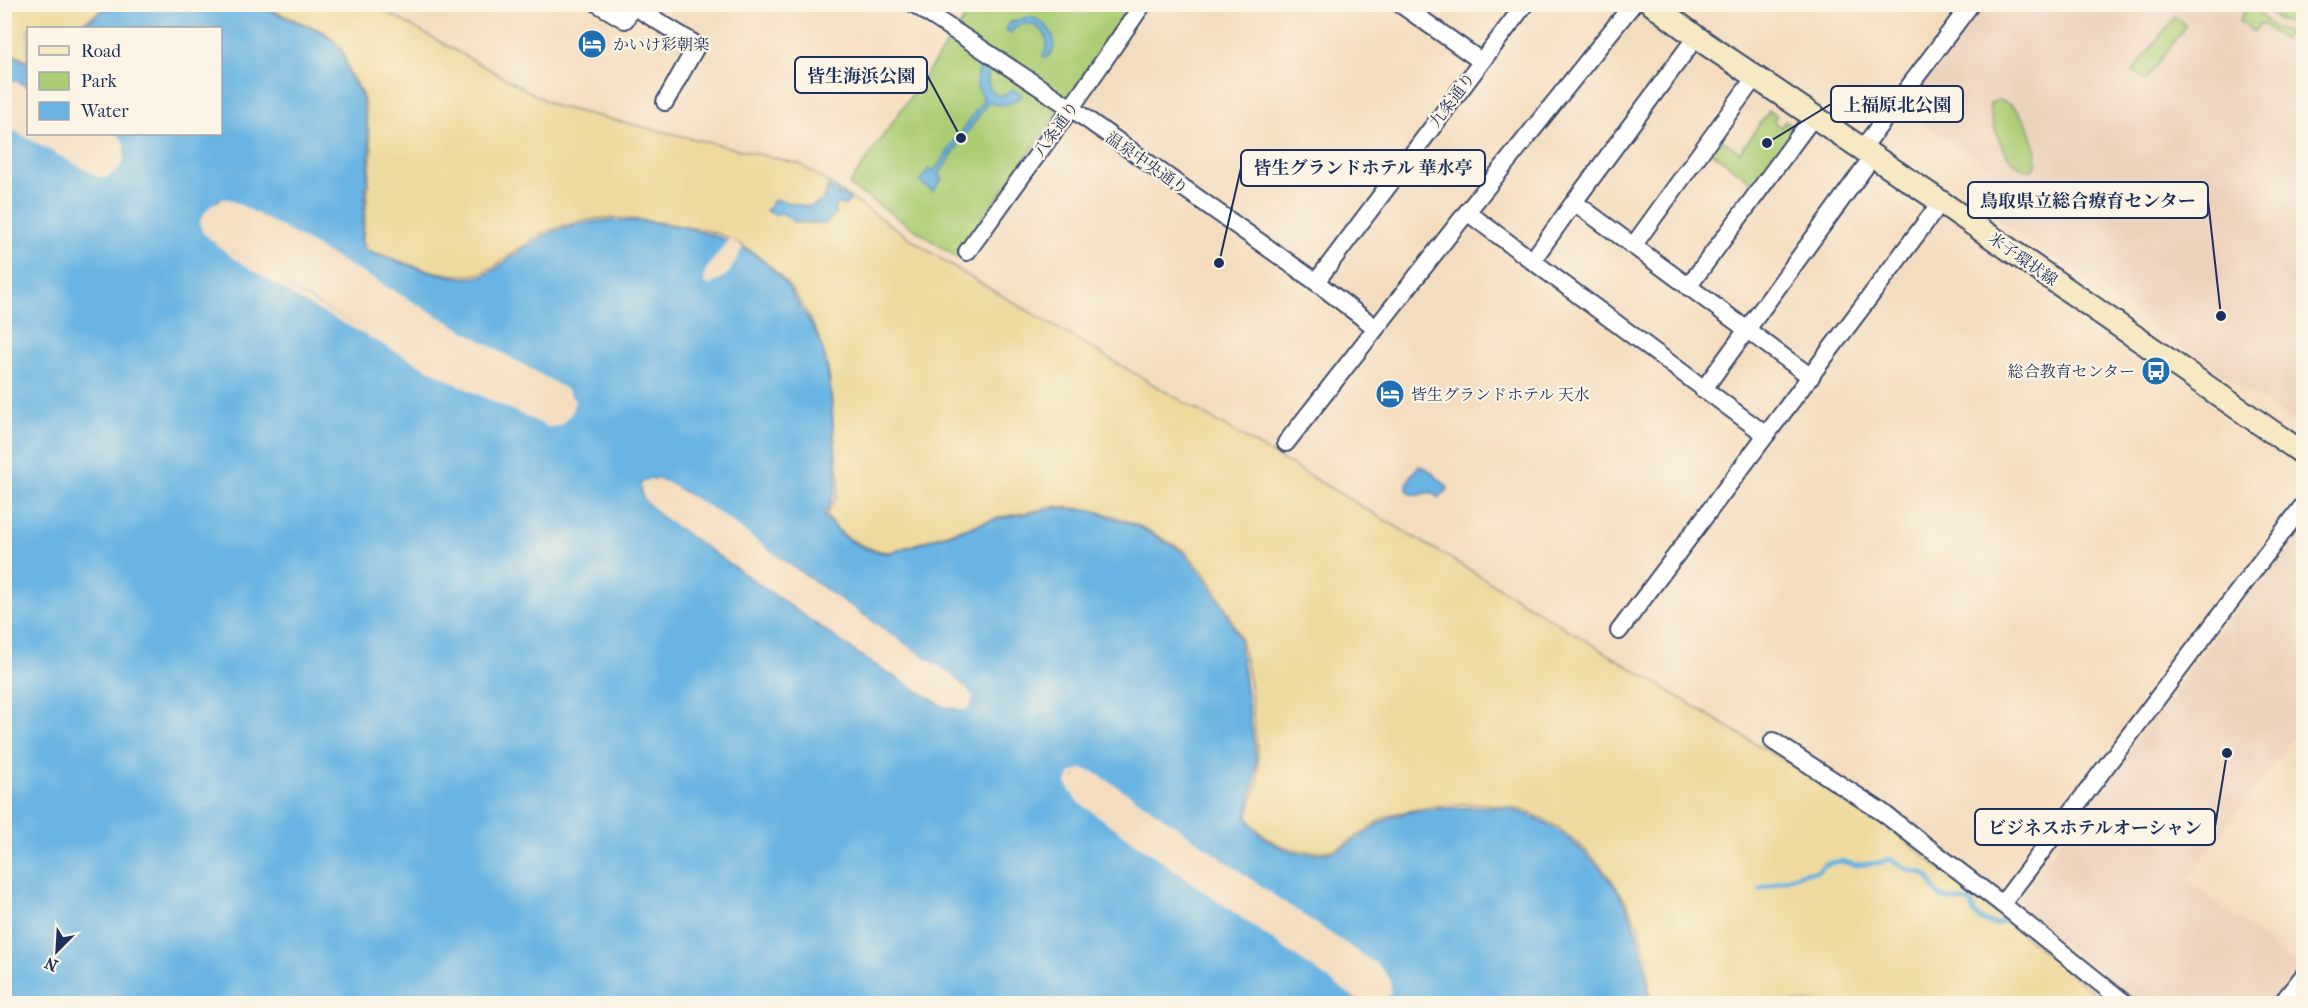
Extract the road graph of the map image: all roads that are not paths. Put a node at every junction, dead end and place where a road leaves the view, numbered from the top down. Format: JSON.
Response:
{"nodes":[{"id":1,"x":598,"y":4,"type":"edge"},
{"id":2,"x":914,"y":4,"type":"edge"},
{"id":3,"x":1143,"y":4,"type":"edge"},
{"id":4,"x":1400,"y":4,"type":"edge"},
{"id":5,"x":1525,"y":4,"type":"edge"},
{"id":6,"x":1633,"y":4,"type":"edge"},
{"id":7,"x":1652,"y":4,"type":"edge"},
{"id":8,"x":1971,"y":4,"type":"edge"},
{"id":9,"x":630,"y":10,"type":"edge"},
{"id":10,"x":1696,"y":37,"type":"junction"},
{"id":11,"x":1481,"y":61,"type":"junction"},
{"id":12,"x":1755,"y":77,"type":"junction"},
{"id":13,"x":665,"y":102,"type":"dead end"},
{"id":14,"x":1071,"y":108,"type":"junction"},
{"id":15,"x":1813,"y":117,"type":"junction"},
{"id":16,"x":1867,"y":153,"type":"junction"},
{"id":17,"x":1574,"y":202,"type":"junction"},
{"id":18,"x":1941,"y":202,"type":"junction"},
{"id":19,"x":1467,"y":212,"type":"junction"},
{"id":20,"x":1634,"y":246,"type":"junction"},
{"id":21,"x":967,"y":252,"type":"dead end"},
{"id":22,"x":1532,"y":261,"type":"junction"},
{"id":23,"x":1316,"y":282,"type":"junction"},
{"id":24,"x":1688,"y":287,"type":"junction"},
{"id":25,"x":1376,"y":328,"type":"junction"},
{"id":26,"x":1746,"y":330,"type":"junction"},
{"id":27,"x":1811,"y":377,"type":"junction"},
{"id":28,"x":1703,"y":390,"type":"junction"},
{"id":29,"x":1766,"y":435,"type":"junction"},
{"id":30,"x":1286,"y":443,"type":"dead end"},
{"id":31,"x":2304,"y":454,"type":"edge"},
{"id":32,"x":2304,"y":504,"type":"edge"},
{"id":33,"x":1619,"y":632,"type":"dead end"},
{"id":34,"x":1773,"y":741,"type":"dead end"},
{"id":35,"x":2002,"y":904,"type":"junction"},
{"id":36,"x":2304,"y":975,"type":"edge"},
{"id":37,"x":2126,"y":1004,"type":"edge"},
{"id":38,"x":2281,"y":1004,"type":"edge"}],
"edges":[{"from":1,"to":9,"type":"street"},
{"from":2,"to":14,"type":"street","name":"温泉中央通り"},
{"from":3,"to":14,"type":"street","name":"八条通り"},
{"from":4,"to":11,"type":"street"},
{"from":5,"to":11,"type":"street","name":"九条通り"},
{"from":6,"to":19,"type":"street"},
{"from":7,"to":10,"type":"main road","name":"米子環状線"},
{"from":8,"to":16,"type":"street"},
{"from":9,"to":13,"type":"street"},
{"from":10,"to":12,"type":"main road","name":"米子環状線"},
{"from":10,"to":17,"type":"street"},
{"from":11,"to":23,"type":"street","name":"九条通り"},
{"from":12,"to":15,"type":"main road","name":"米子環状線"},
{"from":12,"to":20,"type":"street"},
{"from":14,"to":21,"type":"street","name":"八条通り"},
{"from":14,"to":23,"type":"street","name":"温泉中央通り"},
{"from":15,"to":16,"type":"main road","name":"米子環状線"},
{"from":15,"to":24,"type":"street"},
{"from":16,"to":18,"type":"main road","name":"米子環状線"},
{"from":16,"to":26,"type":"street"},
{"from":17,"to":20,"type":"street"},
{"from":17,"to":22,"type":"street"},
{"from":18,"to":27,"type":"street"},
{"from":18,"to":31,"type":"main road","name":"米子環状線"},
{"from":19,"to":22,"type":"street"},
{"from":19,"to":25,"type":"street"},
{"from":20,"to":24,"type":"street"},
{"from":22,"to":28,"type":"street"},
{"from":23,"to":25,"type":"street","name":"温泉中央通り"},
{"from":24,"to":26,"type":"street"},
{"from":25,"to":30,"type":"street"},
{"from":26,"to":27,"type":"street"},
{"from":26,"to":28,"type":"street"},
{"from":27,"to":29,"type":"street"},
{"from":28,"to":29,"type":"street"},
{"from":29,"to":33,"type":"street"},
{"from":32,"to":35,"type":"street"},
{"from":34,"to":35,"type":"street"},
{"from":35,"to":37,"type":"street"},
{"from":36,"to":38,"type":"street"}]}
